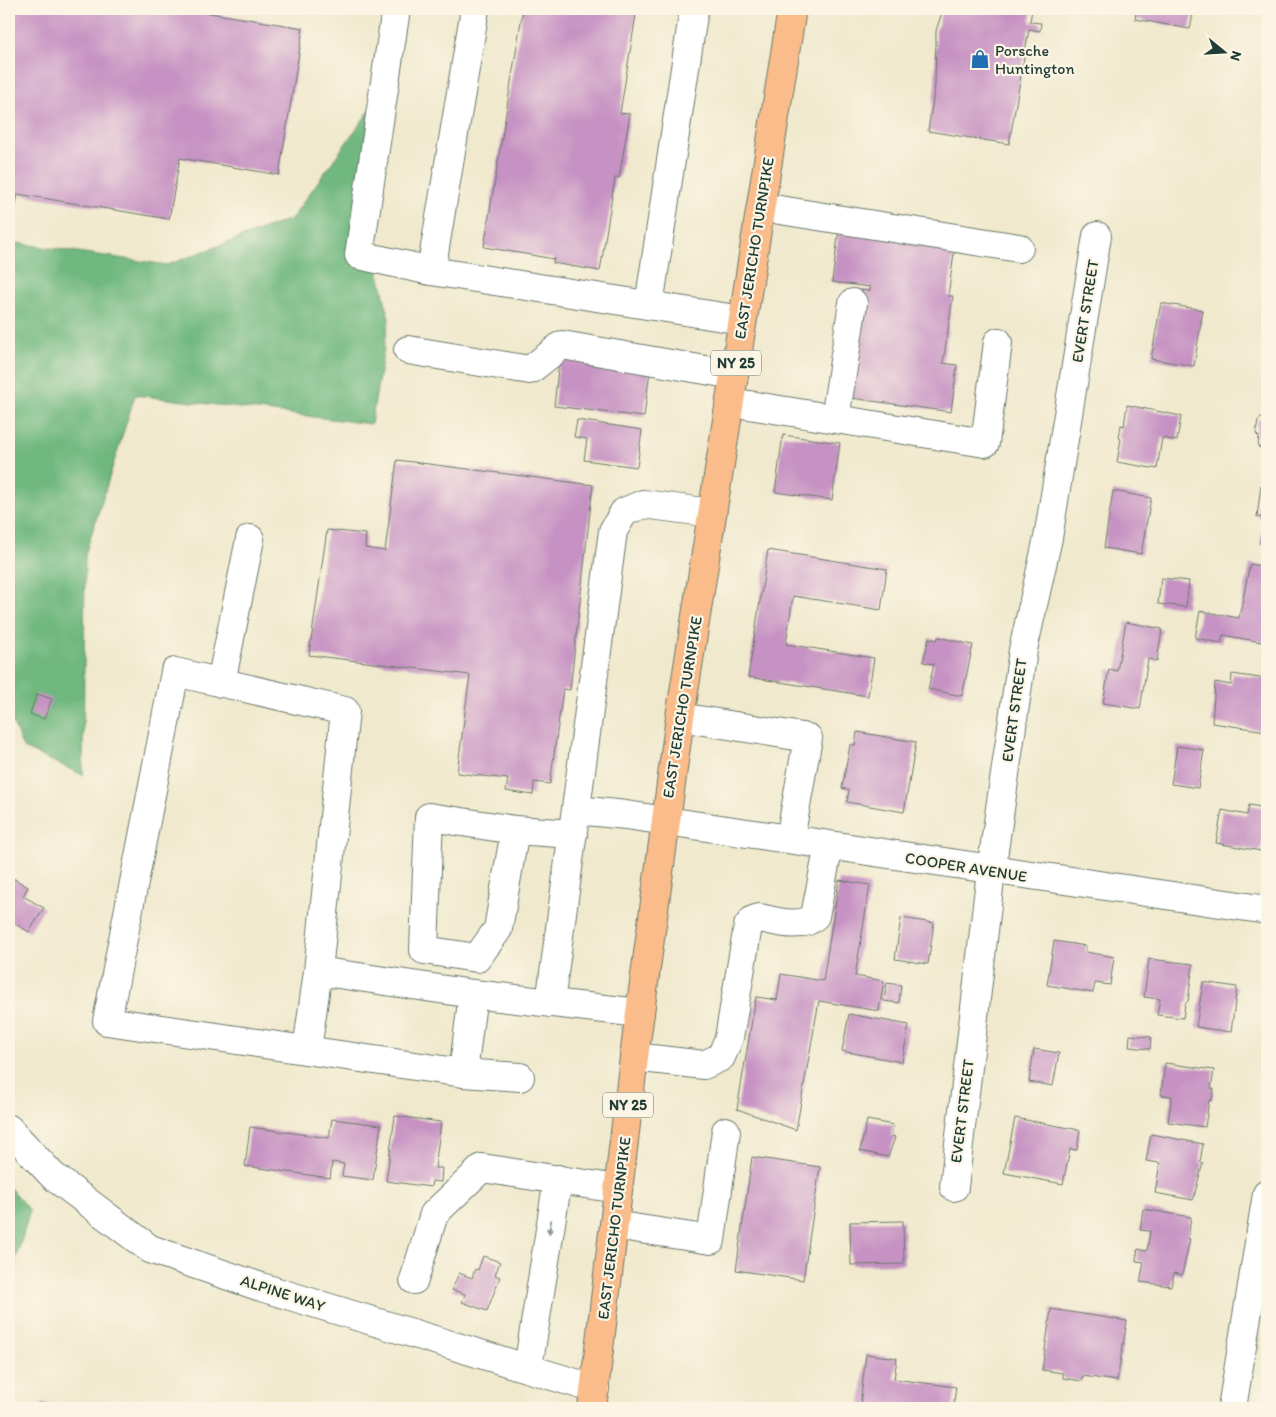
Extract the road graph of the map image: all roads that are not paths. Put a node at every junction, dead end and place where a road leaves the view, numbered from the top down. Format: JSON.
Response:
{"nodes":[{"id":1,"x":396,"y":9,"type":"edge"},
{"id":2,"x":475,"y":9,"type":"edge"},
{"id":3,"x":694,"y":9,"type":"edge"},
{"id":4,"x":792,"y":9,"type":"edge"},
{"id":5,"x":761,"y":208,"type":"junction"},
{"id":6,"x":1098,"y":236,"type":"dead end"},
{"id":7,"x":1019,"y":248,"type":"dead end"},
{"id":8,"x":431,"y":271,"type":"junction"},
{"id":9,"x":853,"y":303,"type":"dead end"},
{"id":10,"x":649,"y":305,"type":"junction"},
{"id":11,"x":742,"y":320,"type":"junction"},
{"id":12,"x":998,"y":342,"type":"dead end"},
{"id":13,"x":408,"y":350,"type":"dead end"},
{"id":14,"x":734,"y":375,"type":"junction"},
{"id":15,"x":730,"y":402,"type":"junction"},
{"id":16,"x":836,"y":419,"type":"junction"},
{"id":17,"x":712,"y":513,"type":"junction"},
{"id":18,"x":250,"y":538,"type":"dead end"},
{"id":19,"x":221,"y":683,"type":"junction"},
{"id":20,"x":680,"y":717,"type":"junction"},
{"id":21,"x":665,"y":821,"type":"junction"},
{"id":22,"x":575,"y":822,"type":"junction"},
{"id":23,"x":515,"y":830,"type":"junction"},
{"id":24,"x":790,"y":839,"type":"junction"},
{"id":25,"x":829,"y":845,"type":"junction"},
{"id":26,"x":991,"y":871,"type":"junction"},
{"id":27,"x":1267,"y":910,"type":"edge"},
{"id":28,"x":318,"y":972,"type":"junction"},
{"id":29,"x":473,"y":994,"type":"junction"},
{"id":30,"x":550,"y":1003,"type":"junction"},
{"id":31,"x":640,"y":1013,"type":"junction"},
{"id":32,"x":307,"y":1050,"type":"junction"},
{"id":33,"x":634,"y":1058,"type":"junction"},
{"id":34,"x":463,"y":1073,"type":"junction"},
{"id":35,"x":520,"y":1077,"type":"dead end"},
{"id":36,"x":9,"y":1129,"type":"edge"},
{"id":37,"x":726,"y":1131,"type":"dead end"},
{"id":38,"x":558,"y":1179,"type":"junction"},
{"id":39,"x":954,"y":1187,"type":"dead end"},
{"id":40,"x":618,"y":1189,"type":"junction"},
{"id":41,"x":1267,"y":1194,"type":"edge"},
{"id":42,"x":614,"y":1225,"type":"junction"},
{"id":43,"x":414,"y":1280,"type":"dead end"},
{"id":44,"x":528,"y":1368,"type":"junction"},
{"id":45,"x":594,"y":1399,"type":"edge"},
{"id":46,"x":1232,"y":1408,"type":"edge"}],
"edges":[{"from":1,"to":8,"type":"street"},
{"from":2,"to":8,"type":"street"},
{"from":3,"to":10,"type":"street"},
{"from":4,"to":5,"type":"main road","name":"EAST JERICHO TURNPIKE","number":"NY 25"},
{"from":5,"to":7,"type":"street"},
{"from":5,"to":11,"type":"main road","name":"EAST JERICHO TURNPIKE","number":"NY 25"},
{"from":6,"to":26,"type":"street","name":"EVERT STREET"},
{"from":8,"to":10,"type":"street"},
{"from":9,"to":16,"type":"street"},
{"from":10,"to":11,"type":"street"},
{"from":11,"to":14,"type":"main road","name":"EAST JERICHO TURNPIKE","number":"NY 25"},
{"from":12,"to":16,"type":"street"},
{"from":13,"to":14,"type":"street"},
{"from":14,"to":15,"type":"main road","name":"EAST JERICHO TURNPIKE","number":"NY 25"},
{"from":15,"to":16,"type":"street"},
{"from":15,"to":17,"type":"main road","name":"EAST JERICHO TURNPIKE","number":"NY 25"},
{"from":17,"to":20,"type":"main road","name":"EAST JERICHO TURNPIKE","number":"NY 25"},
{"from":17,"to":22,"type":"street"},
{"from":18,"to":19,"type":"street"},
{"from":19,"to":28,"type":"street"},
{"from":19,"to":32,"type":"street"},
{"from":20,"to":21,"type":"main road","name":"EAST JERICHO TURNPIKE","number":"NY 25"},
{"from":20,"to":24,"type":"street"},
{"from":21,"to":22,"type":"street","name":"COOPER AVENUE"},
{"from":21,"to":24,"type":"street","name":"COOPER AVENUE"},
{"from":21,"to":31,"type":"main road","name":"EAST JERICHO TURNPIKE","number":"NY 25"},
{"from":22,"to":23,"type":"street","name":"COOPER AVENUE"},
{"from":22,"to":30,"type":"street"},
{"from":23,"to":23,"type":"street","name":"COOPER AVENUE"},
{"from":24,"to":25,"type":"street","name":"COOPER AVENUE"},
{"from":25,"to":26,"type":"street","name":"COOPER AVENUE"},
{"from":25,"to":33,"type":"street"},
{"from":26,"to":27,"type":"street","name":"COOPER AVENUE"},
{"from":26,"to":39,"type":"street","name":"EVERT STREET"},
{"from":28,"to":29,"type":"street"},
{"from":28,"to":32,"type":"street"},
{"from":29,"to":30,"type":"street"},
{"from":29,"to":34,"type":"street"},
{"from":30,"to":31,"type":"street"},
{"from":31,"to":33,"type":"main road","name":"EAST JERICHO TURNPIKE","number":"NY 25"},
{"from":32,"to":34,"type":"street"},
{"from":33,"to":40,"type":"main road","name":"EAST JERICHO TURNPIKE","number":"NY 25"},
{"from":34,"to":35,"type":"street"},
{"from":36,"to":44,"type":"street","name":"ALPINE WAY"},
{"from":37,"to":42,"type":"street"},
{"from":38,"to":40,"type":"street"},
{"from":38,"to":43,"type":"street"},
{"from":38,"to":44,"type":"street","one_way":true},
{"from":40,"to":42,"type":"main road","name":"EAST JERICHO TURNPIKE","number":"NY 25"},
{"from":41,"to":46,"type":"street"},
{"from":42,"to":45,"type":"main road","name":"EAST JERICHO TURNPIKE","number":"NY 25"},
{"from":44,"to":45,"type":"street","name":"ALPINE WAY"}]}
